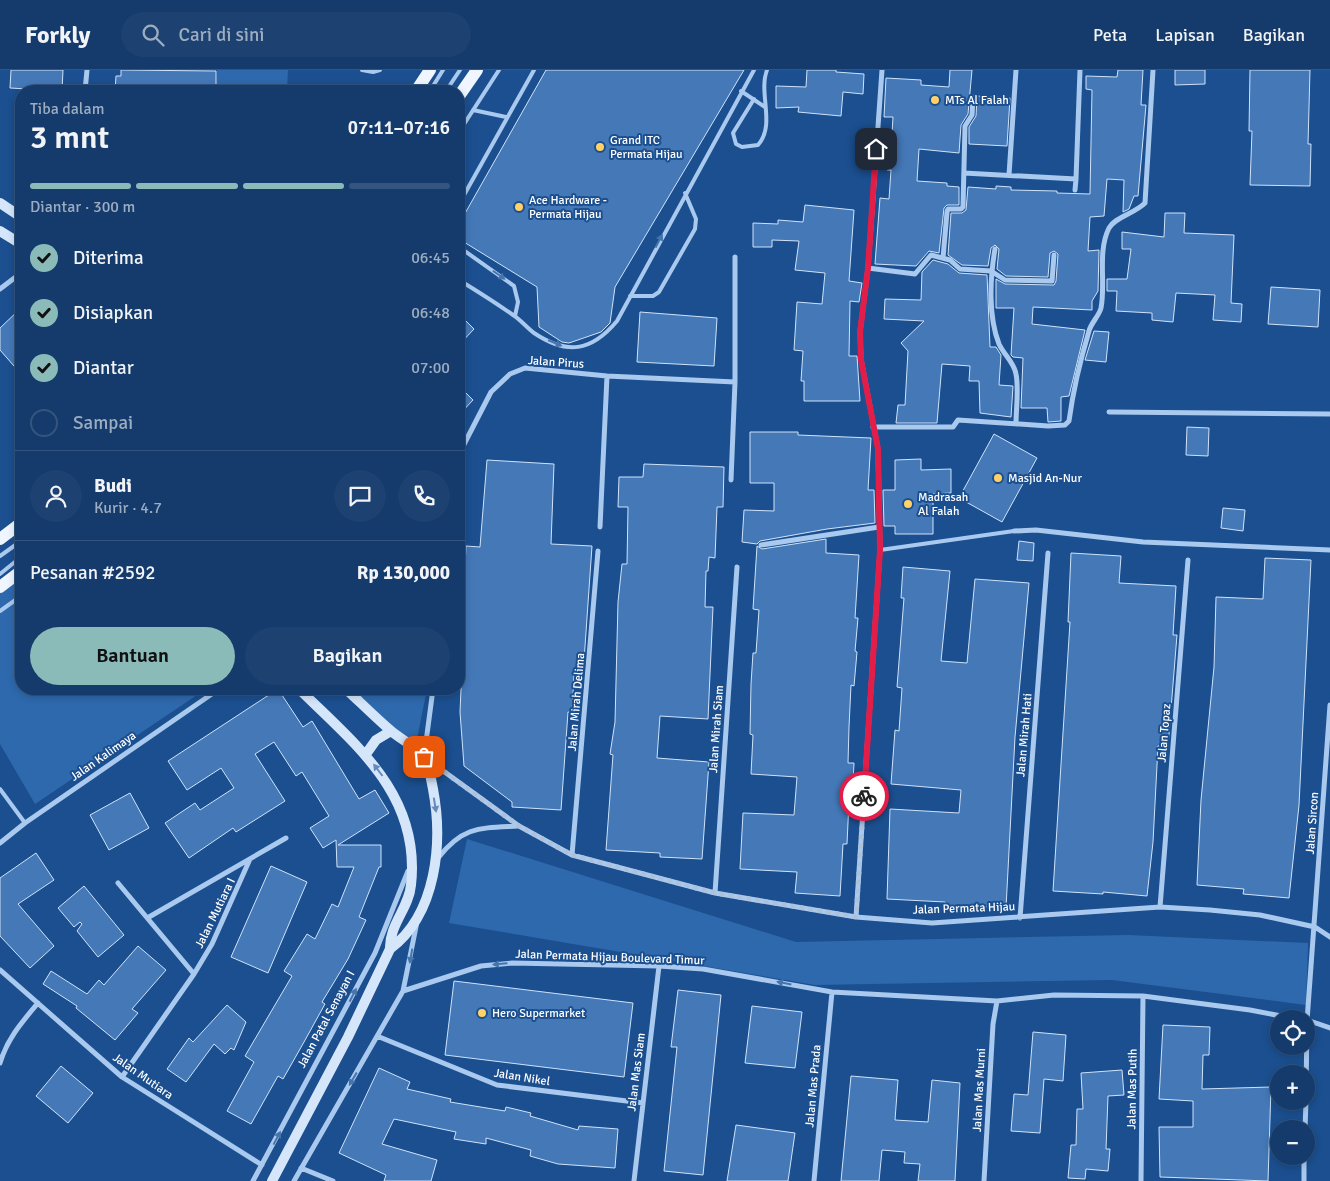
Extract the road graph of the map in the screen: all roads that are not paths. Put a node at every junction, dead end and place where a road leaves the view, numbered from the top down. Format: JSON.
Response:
{"nodes":[{"id":1,"x":87,"y":70,"type":"edge"},
{"id":2,"x":362,"y":70,"type":"edge"},
{"id":3,"x":380,"y":70,"type":"edge"},
{"id":4,"x":430,"y":70,"type":"edge"},
{"id":5,"x":443,"y":70,"type":"edge"},
{"id":6,"x":460,"y":70,"type":"edge"},
{"id":7,"x":477,"y":70,"type":"edge"},
{"id":8,"x":499,"y":70,"type":"edge"},
{"id":9,"x":534,"y":70,"type":"edge"},
{"id":10,"x":754,"y":70,"type":"edge"},
{"id":11,"x":767,"y":70,"type":"edge"},
{"id":12,"x":882,"y":70,"type":"edge"},
{"id":13,"x":1016,"y":70,"type":"edge"},
{"id":14,"x":1080,"y":70,"type":"edge"},
{"id":15,"x":1153,"y":70,"type":"edge"},
{"id":16,"x":86,"y":85,"type":"edge"},
{"id":17,"x":420,"y":85,"type":"edge"},
{"id":18,"x":434,"y":85,"type":"edge"},
{"id":19,"x":450,"y":85,"type":"edge"},
{"id":20,"x":465,"y":87,"type":"edge"},
{"id":21,"x":741,"y":91,"type":"junction"},
{"id":22,"x":974,"y":97,"type":"dead end"},
{"id":23,"x":754,"y":98,"type":"junction"},
{"id":24,"x":765,"y":107,"type":"junction"},
{"id":25,"x":473,"y":110,"type":"junction"},
{"id":26,"x":506,"y":117,"type":"junction"},
{"id":27,"x":465,"y":123,"type":"edge"},
{"id":28,"x":964,"y":173,"type":"junction"},
{"id":29,"x":1009,"y":175,"type":"junction"},
{"id":30,"x":1076,"y":179,"type":"junction"},
{"id":31,"x":1076,"y":190,"type":"dead end"},
{"id":32,"x":465,"y":193,"type":"edge"},
{"id":33,"x":685,"y":193,"type":"junction"},
{"id":34,"x":0,"y":203,"type":"edge"},
{"id":35,"x":15,"y":213,"type":"edge"},
{"id":36,"x":0,"y":231,"type":"edge"},
{"id":37,"x":15,"y":240,"type":"edge"},
{"id":38,"x":995,"y":249,"type":"dead end"},
{"id":39,"x":465,"y":252,"type":"edge"},
{"id":40,"x":1054,"y":255,"type":"dead end"},
{"id":41,"x":735,"y":257,"type":"dead end"},
{"id":42,"x":944,"y":258,"type":"junction"},
{"id":43,"x":868,"y":268,"type":"junction"},
{"id":44,"x":991,"y":272,"type":"junction"},
{"id":45,"x":15,"y":278,"type":"edge"},
{"id":46,"x":465,"y":284,"type":"edge"},
{"id":47,"x":0,"y":289,"type":"edge"},
{"id":48,"x":630,"y":296,"type":"junction"},
{"id":49,"x":515,"y":316,"type":"junction"},
{"id":50,"x":607,"y":376,"type":"junction"},
{"id":51,"x":735,"y":382,"type":"junction"},
{"id":52,"x":1109,"y":412,"type":"dead end"},
{"id":53,"x":1330,"y":414,"type":"edge"},
{"id":54,"x":1016,"y":424,"type":"junction"},
{"id":55,"x":874,"y":428,"type":"junction"},
{"id":56,"x":465,"y":442,"type":"edge"},
{"id":57,"x":731,"y":480,"type":"dead end"},
{"id":58,"x":15,"y":527,"type":"edge"},
{"id":59,"x":600,"y":527,"type":"dead end"},
{"id":60,"x":879,"y":527,"type":"junction"},
{"id":61,"x":1014,"y":531,"type":"joint"},
{"id":62,"x":0,"y":538,"type":"edge"},
{"id":63,"x":15,"y":545,"type":"edge"},
{"id":64,"x":761,"y":545,"type":"dead end"},
{"id":65,"x":880,"y":550,"type":"junction"},
{"id":66,"x":1330,"y":550,"type":"edge"},
{"id":67,"x":598,"y":551,"type":"dead end"},
{"id":68,"x":1048,"y":552,"type":"dead end"},
{"id":69,"x":0,"y":556,"type":"edge"},
{"id":70,"x":1188,"y":560,"type":"dead end"},
{"id":71,"x":15,"y":562,"type":"edge"},
{"id":72,"x":737,"y":567,"type":"dead end"},
{"id":73,"x":0,"y":574,"type":"edge"},
{"id":74,"x":15,"y":576,"type":"edge"},
{"id":75,"x":0,"y":587,"type":"edge"},
{"id":76,"x":15,"y":601,"type":"edge"},
{"id":77,"x":0,"y":612,"type":"edge"},
{"id":78,"x":210,"y":695,"type":"edge"},
{"id":79,"x":305,"y":695,"type":"edge"},
{"id":80,"x":352,"y":695,"type":"edge"},
{"id":81,"x":432,"y":695,"type":"edge"},
{"id":82,"x":1330,"y":705,"type":"edge"},
{"id":83,"x":391,"y":731,"type":"junction"},
{"id":84,"x":366,"y":754,"type":"junction"},
{"id":85,"x":424,"y":757,"type":"junction"},
{"id":86,"x":0,"y":790,"type":"edge"},
{"id":87,"x":24,"y":822,"type":"junction"},
{"id":88,"x":519,"y":826,"type":"junction"},
{"id":89,"x":286,"y":838,"type":"dead end"},
{"id":90,"x":0,"y":843,"type":"edge"},
{"id":91,"x":572,"y":855,"type":"junction"},
{"id":92,"x":250,"y":859,"type":"junction"},
{"id":93,"x":435,"y":861,"type":"junction"},
{"id":94,"x":412,"y":864,"type":"junction"},
{"id":95,"x":118,"y":883,"type":"dead end"},
{"id":96,"x":715,"y":893,"type":"junction"},
{"id":97,"x":1160,"y":907,"type":"junction"},
{"id":98,"x":856,"y":917,"type":"junction"},
{"id":99,"x":149,"y":918,"type":"junction"},
{"id":100,"x":1020,"y":918,"type":"junction"},
{"id":101,"x":417,"y":920,"type":"junction"},
{"id":102,"x":1315,"y":927,"type":"junction"},
{"id":103,"x":1330,"y":937,"type":"edge"},
{"id":104,"x":390,"y":949,"type":"junction"},
{"id":105,"x":659,"y":966,"type":"junction"},
{"id":106,"x":0,"y":970,"type":"edge"},
{"id":107,"x":194,"y":974,"type":"junction"},
{"id":108,"x":403,"y":991,"type":"junction"},
{"id":109,"x":832,"y":992,"type":"junction"},
{"id":110,"x":1143,"y":996,"type":"junction"},
{"id":111,"x":997,"y":1001,"type":"junction"},
{"id":112,"x":38,"y":1003,"type":"junction"},
{"id":113,"x":1308,"y":1010,"type":"edge"},
{"id":114,"x":1270,"y":1014,"type":"edge"},
{"id":115,"x":1315,"y":1023,"type":"edge"},
{"id":116,"x":1330,"y":1028,"type":"edge"},
{"id":117,"x":377,"y":1036,"type":"junction"},
{"id":118,"x":0,"y":1063,"type":"edge"},
{"id":119,"x":122,"y":1077,"type":"junction"},
{"id":120,"x":643,"y":1103,"type":"junction"},
{"id":121,"x":262,"y":1165,"type":"junction"},
{"id":122,"x":1304,"y":1165,"type":"edge"},
{"id":123,"x":301,"y":1168,"type":"junction"},
{"id":124,"x":253,"y":1181,"type":"edge"},
{"id":125,"x":272,"y":1181,"type":"edge"},
{"id":126,"x":294,"y":1181,"type":"edge"},
{"id":127,"x":333,"y":1181,"type":"edge"},
{"id":128,"x":634,"y":1181,"type":"edge"},
{"id":129,"x":814,"y":1181,"type":"edge"},
{"id":130,"x":984,"y":1181,"type":"edge"},
{"id":131,"x":1141,"y":1181,"type":"edge"},
{"id":132,"x":1304,"y":1181,"type":"edge"}],
"edges":[{"from":1,"to":16,"type":"street"},
{"from":2,"to":3,"type":"lane"},
{"from":4,"to":17,"type":"main road"},
{"from":5,"to":18,"type":"lane"},
{"from":6,"to":19,"type":"lane"},
{"from":7,"to":20,"type":"main road"},
{"from":8,"to":25,"type":"lane"},
{"from":9,"to":26,"type":"lane"},
{"from":10,"to":21,"type":"lane"},
{"from":11,"to":24,"type":"lane"},
{"from":12,"to":43,"type":"street"},
{"from":13,"to":29,"type":"street"},
{"from":14,"to":30,"type":"street"},
{"from":15,"to":54,"type":"street"},
{"from":21,"to":23,"type":"lane"},
{"from":21,"to":33,"type":"lane"},
{"from":22,"to":28,"type":"street"},
{"from":23,"to":24,"type":"lane"},
{"from":23,"to":24,"type":"lane"},
{"from":25,"to":26,"type":"lane"},
{"from":25,"to":27,"type":"lane"},
{"from":26,"to":32,"type":"lane"},
{"from":28,"to":29,"type":"street"},
{"from":28,"to":42,"type":"street"},
{"from":29,"to":30,"type":"street"},
{"from":30,"to":31,"type":"street"},
{"from":48,"to":33,"type":"lane","one_way":true},
{"from":33,"to":48,"type":"lane"},
{"from":34,"to":35,"type":"main road"},
{"from":36,"to":37,"type":"main road"},
{"from":38,"to":44,"type":"street"},
{"from":39,"to":49,"type":"lane","one_way":true},
{"from":40,"to":44,"type":"street"},
{"from":41,"to":51,"type":"street"},
{"from":42,"to":43,"type":"street"},
{"from":42,"to":44,"type":"street"},
{"from":43,"to":55,"type":"street"},
{"from":44,"to":54,"type":"street"},
{"from":45,"to":47,"type":"street"},
{"from":46,"to":49,"type":"lane"},
{"from":49,"to":48,"type":"lane","one_way":true},
{"from":50,"to":51,"type":"street","name":"Jalan Pirus"},
{"from":50,"to":56,"type":"street","name":"Jalan Pirus"},
{"from":50,"to":59,"type":"street"},
{"from":51,"to":57,"type":"street"},
{"from":52,"to":53,"type":"street"},
{"from":54,"to":55,"type":"street"},
{"from":55,"to":60,"type":"street"},
{"from":58,"to":62,"type":"main road"},
{"from":60,"to":64,"type":"street"},
{"from":60,"to":65,"type":"street"},
{"from":61,"to":65,"type":"lane"},
{"from":61,"to":66,"type":"street"},
{"from":63,"to":69,"type":"lane"},
{"from":65,"to":98,"type":"street"},
{"from":67,"to":91,"type":"street","name":"Jalan Mirah Delima"},
{"from":68,"to":100,"type":"street","name":"Jalan Mirah Hati"},
{"from":70,"to":97,"type":"street","name":"Jalan Topaz"},
{"from":71,"to":73,"type":"lane"},
{"from":72,"to":96,"type":"street","name":"Jalan Mirah Siam"},
{"from":74,"to":75,"type":"main road"},
{"from":76,"to":77,"type":"lane"},
{"from":78,"to":87,"type":"street","name":"Jalan Kalimaya"},
{"from":79,"to":84,"type":"main road"},
{"from":80,"to":83,"type":"main road","name":"Jalan Permata Hijau"},
{"from":81,"to":85,"type":"street"},
{"from":82,"to":102,"type":"street","name":"Jalan Sircon"},
{"from":83,"to":84,"type":"main road"},
{"from":83,"to":85,"type":"main road","name":"Jalan Permata Hijau"},
{"from":94,"to":84,"type":"main road","one_way":true},
{"from":85,"to":88,"type":"street","name":"Jalan Permata Hijau"},
{"from":85,"to":93,"type":"main road","one_way":true},
{"from":86,"to":87,"type":"lane"},
{"from":87,"to":90,"type":"street","name":"Jalan Kalimaya"},
{"from":88,"to":91,"type":"street","name":"Jalan Permata Hijau"},
{"from":88,"to":93,"type":"street"},
{"from":89,"to":92,"type":"street","name":"Jalan Mutiara I"},
{"from":91,"to":96,"type":"street","name":"Jalan Permata Hijau"},
{"from":92,"to":99,"type":"street","name":"Jalan Mutiara I"},
{"from":92,"to":107,"type":"street","name":"Jalan Mutiara I"},
{"from":93,"to":101,"type":"main road"},
{"from":94,"to":104,"type":"main road"},
{"from":121,"to":94,"type":"street","name":"Jalan Patal Senayan I","one_way":true},
{"from":95,"to":99,"type":"street","name":"Jalan Mutiara I"},
{"from":96,"to":98,"type":"street","name":"Jalan Permata Hijau"},
{"from":97,"to":100,"type":"street","name":"Jalan Permata Hijau"},
{"from":97,"to":102,"type":"street","name":"Jalan Permata Hijau"},
{"from":98,"to":100,"type":"street","name":"Jalan Permata Hijau"},
{"from":99,"to":107,"type":"street","name":"Jalan Mutiara I"},
{"from":101,"to":104,"type":"main road"},
{"from":101,"to":108,"type":"street","one_way":true},
{"from":102,"to":103,"type":"street","name":"Jalan Permata Hijau"},
{"from":102,"to":113,"type":"street","name":"Jalan Sircon"},
{"from":104,"to":125,"type":"main road","name":"Jalan Patal Senayan I"},
{"from":105,"to":108,"type":"street","name":"Jalan Permata Hijau Boulevard Timur","one_way":true},
{"from":109,"to":105,"type":"street","name":"Jalan Permata Hijau Boulevard Timur","one_way":true},
{"from":105,"to":120,"type":"street","name":"Jalan Mas Siam"},
{"from":106,"to":112,"type":"street","name":"Jalan Mutiara"},
{"from":107,"to":119,"type":"street","name":"Jalan Mutiara I"},
{"from":108,"to":117,"type":"street"},
{"from":109,"to":111,"type":"street","name":"Jalan Permata Hijau Boulevard Timur"},
{"from":109,"to":129,"type":"street","name":"Jalan Mas Prada"},
{"from":110,"to":111,"type":"street","name":"Jalan Permata Hijau Boulevard Timur"},
{"from":110,"to":114,"type":"street","name":"Jalan Permata Hijau Boulevard Timur"},
{"from":110,"to":131,"type":"street","name":"Jalan Mas Putih"},
{"from":111,"to":130,"type":"street","name":"Jalan Mas Murni"},
{"from":112,"to":118,"type":"street"},
{"from":112,"to":119,"type":"street","name":"Jalan Mutiara"},
{"from":115,"to":116,"type":"street"},
{"from":117,"to":120,"type":"street","name":"Jalan Nikel"},
{"from":117,"to":123,"type":"street","one_way":true},
{"from":119,"to":121,"type":"street","name":"Jalan Mutiara"},
{"from":120,"to":128,"type":"street","name":"Jalan Mas Siam"},
{"from":121,"to":124,"type":"street","name":"Jalan Patal Senayan I"},
{"from":122,"to":132,"type":"street"},
{"from":123,"to":126,"type":"street"},
{"from":123,"to":127,"type":"street"}]}
